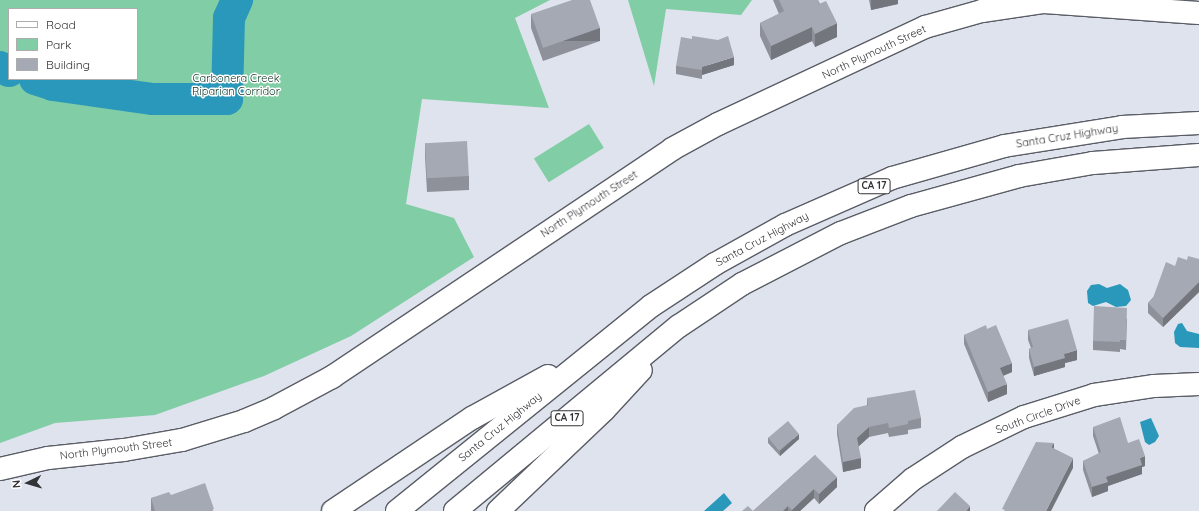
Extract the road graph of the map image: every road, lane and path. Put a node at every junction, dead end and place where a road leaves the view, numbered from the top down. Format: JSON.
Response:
{"nodes":[{"id":1,"x":1195,"y":8,"type":"edge"},
{"id":2,"x":1199,"y":123,"type":"edge"},
{"id":3,"x":1199,"y":155,"type":"edge"},
{"id":4,"x":679,"y":326,"type":"junction"},
{"id":5,"x":588,"y":355,"type":"junction"},
{"id":6,"x":1199,"y":384,"type":"edge"},
{"id":7,"x":0,"y":468,"type":"edge"},
{"id":8,"x":333,"y":511,"type":"edge"},
{"id":9,"x":396,"y":511,"type":"edge"},
{"id":10,"x":455,"y":511,"type":"edge"},
{"id":11,"x":498,"y":511,"type":"edge"},
{"id":12,"x":876,"y":511,"type":"edge"}],
"edges":[{"from":1,"to":7,"type":"main road","name":"North Plymouth Street"},
{"from":2,"to":5,"type":"main road","name":"Santa Cruz Highway","number":"CA 17"},
{"from":3,"to":4,"type":"main road","number":"CA 17"},
{"from":4,"to":10,"type":"main road","number":"CA 17"},
{"from":4,"to":11,"type":"main road"},
{"from":5,"to":8,"type":"main road"},
{"from":5,"to":9,"type":"main road","name":"Santa Cruz Highway","number":"CA 17"},
{"from":6,"to":12,"type":"main road","name":"South Circle Drive"}]}
